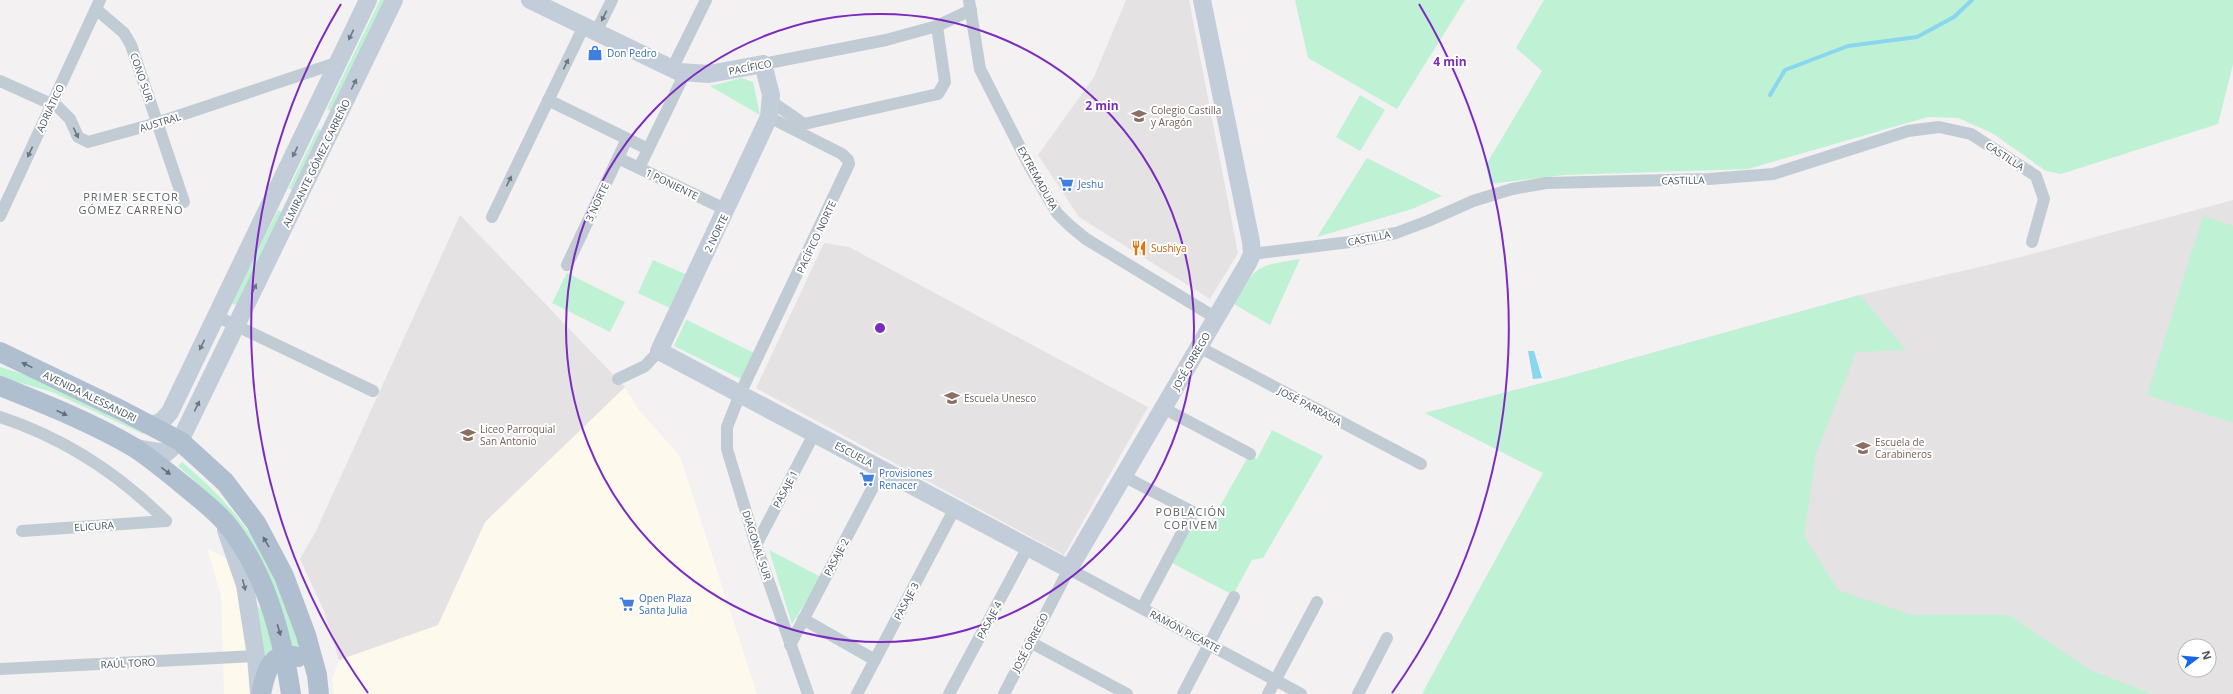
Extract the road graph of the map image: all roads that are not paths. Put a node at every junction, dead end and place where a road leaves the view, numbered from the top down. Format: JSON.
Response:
{"nodes":[{"id":1,"x":368,"y":0,"type":"edge"},
{"id":2,"x":394,"y":0,"type":"edge"},
{"id":3,"x":530,"y":0,"type":"edge"},
{"id":4,"x":612,"y":0,"type":"edge"},
{"id":5,"x":706,"y":0,"type":"edge"},
{"id":6,"x":1202,"y":0,"type":"edge"},
{"id":7,"x":98,"y":5,"type":"edge"},
{"id":8,"x":970,"y":5,"type":"edge"},
{"id":9,"x":937,"y":26,"type":"junction"},
{"id":10,"x":590,"y":29,"type":"junction"},
{"id":11,"x":339,"y":62,"type":"junction"},
{"id":12,"x":763,"y":64,"type":"junction"},
{"id":13,"x":679,"y":71,"type":"junction"},
{"id":14,"x":0,"y":81,"type":"edge"},
{"id":15,"x":548,"y":100,"type":"junction"},
{"id":16,"x":52,"y":104,"type":"junction"},
{"id":17,"x":770,"y":109,"type":"junction"},
{"id":18,"x":315,"y":112,"type":"junction"},
{"id":19,"x":335,"y":122,"type":"junction"},
{"id":20,"x":157,"y":123,"type":"junction"},
{"id":21,"x":627,"y":139,"type":"junction"},
{"id":22,"x":648,"y":149,"type":"junction"},
{"id":23,"x":618,"y":158,"type":"junction"},
{"id":24,"x":639,"y":168,"type":"junction"},
{"id":25,"x":276,"y":192,"type":"junction"},
{"id":26,"x":184,"y":202,"type":"dead end"},
{"id":27,"x":297,"y":203,"type":"junction"},
{"id":28,"x":727,"y":210,"type":"junction"},
{"id":29,"x":0,"y":216,"type":"edge"},
{"id":30,"x":492,"y":217,"type":"dead end"},
{"id":31,"x":2032,"y":242,"type":"dead end"},
{"id":32,"x":1252,"y":254,"type":"junction"},
{"id":33,"x":567,"y":265,"type":"dead end"},
{"id":34,"x":216,"y":316,"type":"junction"},
{"id":35,"x":1216,"y":318,"type":"junction"},
{"id":36,"x":236,"y":326,"type":"junction"},
{"id":37,"x":1199,"y":347,"type":"junction"},
{"id":38,"x":659,"y":351,"type":"junction"},
{"id":39,"x":0,"y":352,"type":"edge"},
{"id":40,"x":618,"y":379,"type":"dead end"},
{"id":41,"x":0,"y":386,"type":"edge"},
{"id":42,"x":373,"y":391,"type":"dead end"},
{"id":43,"x":740,"y":394,"type":"junction"},
{"id":44,"x":1163,"y":408,"type":"junction"},
{"id":45,"x":0,"y":417,"type":"edge"},
{"id":46,"x":150,"y":426,"type":"junction"},
{"id":47,"x":814,"y":434,"type":"junction"},
{"id":48,"x":180,"y":441,"type":"junction"},
{"id":49,"x":134,"y":448,"type":"junction"},
{"id":50,"x":1250,"y":454,"type":"dead end"},
{"id":51,"x":1421,"y":464,"type":"dead end"},
{"id":52,"x":882,"y":470,"type":"junction"},
{"id":53,"x":1123,"y":476,"type":"junction"},
{"id":54,"x":955,"y":508,"type":"junction"},
{"id":55,"x":224,"y":521,"type":"junction"},
{"id":56,"x":22,"y":531,"type":"dead end"},
{"id":57,"x":756,"y":545,"type":"junction"},
{"id":58,"x":1028,"y":547,"type":"junction"},
{"id":59,"x":1069,"y":569,"type":"junction"},
{"id":60,"x":1234,"y":597,"type":"dead end"},
{"id":61,"x":1317,"y":602,"type":"dead end"},
{"id":62,"x":1142,"y":608,"type":"junction"},
{"id":63,"x":803,"y":619,"type":"junction"},
{"id":64,"x":1387,"y":638,"type":"dead end"},
{"id":65,"x":1030,"y":642,"type":"junction"},
{"id":66,"x":1208,"y":644,"type":"junction"},
{"id":67,"x":790,"y":645,"type":"junction"},
{"id":68,"x":256,"y":656,"type":"junction"},
{"id":69,"x":285,"y":656,"type":"junction"},
{"id":70,"x":875,"y":660,"type":"junction"},
{"id":71,"x":0,"y":669,"type":"edge"},
{"id":72,"x":1276,"y":680,"type":"junction"},
{"id":73,"x":260,"y":694,"type":"edge"},
{"id":74,"x":291,"y":694,"type":"edge"},
{"id":75,"x":316,"y":694,"type":"edge"},
{"id":76,"x":319,"y":694,"type":"edge"},
{"id":77,"x":808,"y":694,"type":"edge"},
{"id":78,"x":857,"y":694,"type":"edge"},
{"id":79,"x":950,"y":694,"type":"edge"},
{"id":80,"x":1004,"y":694,"type":"edge"},
{"id":81,"x":1127,"y":694,"type":"edge"},
{"id":82,"x":1183,"y":694,"type":"edge"},
{"id":83,"x":1268,"y":694,"type":"edge"},
{"id":84,"x":1300,"y":694,"type":"edge"},
{"id":85,"x":1358,"y":694,"type":"edge"}],
"edges":[{"from":1,"to":11,"type":"street","one_way":true},
{"from":19,"to":2,"type":"street","name":"ALMIRANTE GÓMEZ CARREÑO","one_way":true},
{"from":3,"to":10,"type":"street","name":"PACÍFICO"},
{"from":4,"to":10,"type":"street","one_way":true},
{"from":5,"to":13,"type":"street"},
{"from":6,"to":32,"type":"street"},
{"from":7,"to":16,"type":"street","name":"ADRIÁTICO"},
{"from":7,"to":20,"type":"street","name":"CONO SUR"},
{"from":8,"to":9,"type":"street","name":"PACÍFICO"},
{"from":8,"to":35,"type":"street","name":"EXTREMADURA"},
{"from":9,"to":12,"type":"street","name":"PACÍFICO"},
{"from":9,"to":17,"type":"street"},
{"from":10,"to":13,"type":"street","name":"PACÍFICO"},
{"from":15,"to":10,"type":"street","one_way":true},
{"from":11,"to":18,"type":"street"},
{"from":11,"to":20,"type":"street","name":"AUSTRAL"},
{"from":12,"to":13,"type":"street","name":"PACÍFICO"},
{"from":12,"to":17,"type":"street"},
{"from":13,"to":22,"type":"street"},
{"from":14,"to":16,"type":"street","name":"AUSTRAL"},
{"from":15,"to":21,"type":"street"},
{"from":30,"to":15,"type":"street","one_way":true},
{"from":16,"to":20,"type":"street","name":"AUSTRAL","one_way":true},
{"from":16,"to":29,"type":"street","name":"ADRIÁTICO","one_way":true},
{"from":17,"to":28,"type":"street","name":"2 NORTE"},
{"from":17,"to":43,"type":"street","name":"PACÍFICO NORTE"},
{"from":18,"to":19,"type":"street"},
{"from":18,"to":25,"type":"street","one_way":true},
{"from":19,"to":27,"type":"street","name":"ALMIRANTE GÓMEZ CARREÑO"},
{"from":20,"to":26,"type":"street","name":"CONO SUR"},
{"from":21,"to":22,"type":"street"},
{"from":21,"to":23,"type":"street","name":"3 NORTE"},
{"from":22,"to":24,"type":"street"},
{"from":23,"to":24,"type":"street","name":"1 PONIENTE"},
{"from":23,"to":33,"type":"street","name":"3 NORTE"},
{"from":24,"to":28,"type":"street","name":"1 PONIENTE"},
{"from":25,"to":27,"type":"street"},
{"from":25,"to":34,"type":"street"},
{"from":36,"to":27,"type":"street","name":"ALMIRANTE GÓMEZ CARREÑO","one_way":true},
{"from":28,"to":38,"type":"street","name":"2 NORTE"},
{"from":31,"to":32,"type":"street","name":"CASTILLA"},
{"from":32,"to":35,"type":"street","name":"JOSÉ ORREGO"},
{"from":34,"to":36,"type":"street"},
{"from":34,"to":46,"type":"street","one_way":true},
{"from":35,"to":37,"type":"street","name":"JOSÉ ORREGO"},
{"from":36,"to":42,"type":"street"},
{"from":48,"to":36,"type":"street","name":"ALMIRANTE GÓMEZ CARREÑO","one_way":true},
{"from":37,"to":44,"type":"street","name":"JOSÉ ORREGO"},
{"from":37,"to":51,"type":"street","name":"JOSÉ PARRASIA"},
{"from":38,"to":40,"type":"street","name":"2 NORTE"},
{"from":38,"to":43,"type":"street","name":"ESCUELA"},
{"from":46,"to":39,"type":"main road","name":"AVENIDA ALESSANDRI","one_way":true},
{"from":41,"to":49,"type":"main road","one_way":true},
{"from":43,"to":47,"type":"street","name":"ESCUELA"},
{"from":43,"to":57,"type":"street","name":"DIAGONAL SUR"},
{"from":44,"to":50,"type":"street"},
{"from":44,"to":53,"type":"street","name":"JOSÉ ORREGO"},
{"from":45,"to":56,"type":"street","name":"ELICURA"},
{"from":46,"to":48,"type":"main road","name":"AVENIDA ALESSANDRI"},
{"from":47,"to":52,"type":"street","name":"ESCUELA"},
{"from":47,"to":57,"type":"street","name":"PASAJE 1"},
{"from":48,"to":49,"type":"street"},
{"from":76,"to":48,"type":"main road","name":"AVENIDA ALESSANDRI","one_way":true},
{"from":49,"to":55,"type":"main road","one_way":true},
{"from":52,"to":54,"type":"street","name":"ESCUELA"},
{"from":52,"to":63,"type":"street","name":"PASAJE 2"},
{"from":53,"to":59,"type":"street","name":"JOSÉ ORREGO"},
{"from":53,"to":62,"type":"street"},
{"from":54,"to":58,"type":"street","name":"ESCUELA"},
{"from":54,"to":70,"type":"street","name":"PASAJE 3"},
{"from":55,"to":68,"type":"street","one_way":true},
{"from":55,"to":69,"type":"main road","one_way":true},
{"from":57,"to":67,"type":"street","name":"DIAGONAL SUR"},
{"from":58,"to":59,"type":"street","name":"ESCUELA"},
{"from":58,"to":79,"type":"street","name":"PASAJE 4"},
{"from":59,"to":62,"type":"street","name":"RAMÓN PICARTE"},
{"from":59,"to":65,"type":"street","name":"JOSÉ ORREGO"},
{"from":60,"to":66,"type":"street"},
{"from":61,"to":72,"type":"street"},
{"from":62,"to":66,"type":"street","name":"RAMÓN PICARTE"},
{"from":63,"to":67,"type":"street","name":"PASAJE 2"},
{"from":63,"to":70,"type":"street"},
{"from":64,"to":85,"type":"street"},
{"from":65,"to":80,"type":"street","name":"JOSÉ ORREGO"},
{"from":65,"to":81,"type":"street"},
{"from":66,"to":72,"type":"street","name":"RAMÓN PICARTE"},
{"from":66,"to":82,"type":"street"},
{"from":67,"to":77,"type":"street","name":"DIAGONAL SUR"},
{"from":68,"to":71,"type":"street","name":"RAÚL TORO"},
{"from":68,"to":73,"type":"street"},
{"from":69,"to":73,"type":"main road"},
{"from":69,"to":74,"type":"main road"},
{"from":69,"to":75,"type":"main road"},
{"from":70,"to":78,"type":"street","name":"PASAJE 3"},
{"from":72,"to":83,"type":"street"},
{"from":72,"to":84,"type":"street","name":"RAMÓN PICARTE"}]}
